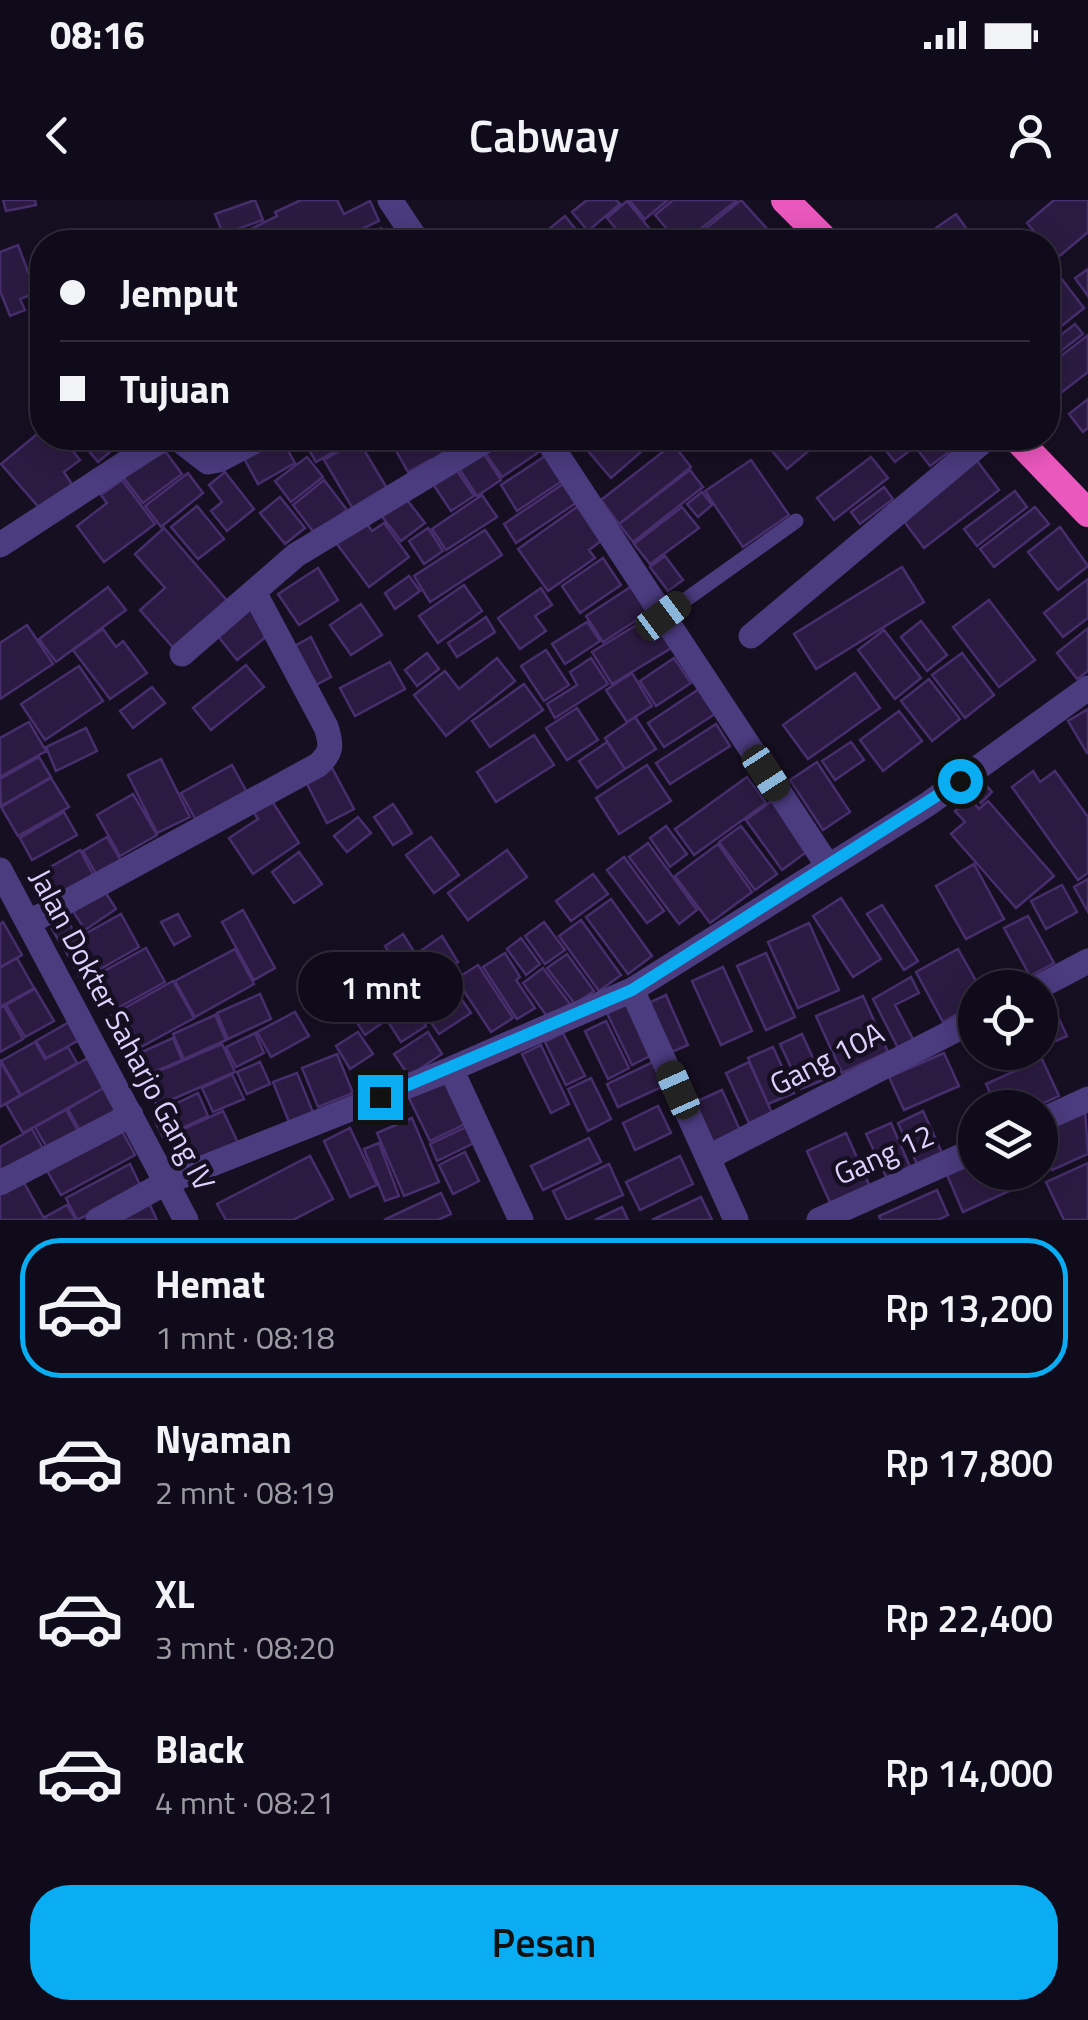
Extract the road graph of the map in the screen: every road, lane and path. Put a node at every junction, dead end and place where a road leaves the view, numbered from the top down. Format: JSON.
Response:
{"nodes":[{"id":1,"x":390,"y":200,"type":"edge"},
{"id":2,"x":785,"y":200,"type":"edge"},
{"id":3,"x":410,"y":230,"type":"edge"},
{"id":4,"x":815,"y":230,"type":"edge"},
{"id":5,"x":145,"y":450,"type":"edge"},
{"id":6,"x":192,"y":450,"type":"edge"},
{"id":7,"x":238,"y":450,"type":"edge"},
{"id":8,"x":470,"y":450,"type":"edge"},
{"id":9,"x":554,"y":450,"type":"edge"},
{"id":10,"x":973,"y":450,"type":"edge"},
{"id":11,"x":1028,"y":450,"type":"edge"},
{"id":12,"x":1088,"y":513,"type":"edge"},
{"id":13,"x":796,"y":521,"type":"dead end"},
{"id":14,"x":0,"y":545,"type":"edge"},
{"id":15,"x":254,"y":592,"type":"junction"},
{"id":16,"x":663,"y":616,"type":"junction"},
{"id":17,"x":751,"y":636,"type":"dead end"},
{"id":18,"x":182,"y":654,"type":"dead end"},
{"id":19,"x":1088,"y":688,"type":"edge"},
{"id":20,"x":828,"y":866,"type":"junction"},
{"id":21,"x":0,"y":870,"type":"edge"},
{"id":22,"x":28,"y":923,"type":"junction"},
{"id":23,"x":1088,"y":961,"type":"edge"},
{"id":24,"x":1058,"y":977,"type":"edge"},
{"id":25,"x":632,"y":990,"type":"junction"},
{"id":26,"x":958,"y":1029,"type":"edge"},
{"id":27,"x":451,"y":1069,"type":"junction"},
{"id":28,"x":1088,"y":1099,"type":"edge"},
{"id":29,"x":1058,"y":1112,"type":"edge"},
{"id":30,"x":131,"y":1115,"type":"junction"},
{"id":31,"x":709,"y":1157,"type":"junction"},
{"id":32,"x":958,"y":1158,"type":"edge"},
{"id":33,"x":167,"y":1182,"type":"junction"},
{"id":34,"x":0,"y":1183,"type":"edge"},
{"id":35,"x":98,"y":1220,"type":"edge"},
{"id":36,"x":186,"y":1220,"type":"edge"},
{"id":37,"x":522,"y":1220,"type":"edge"},
{"id":38,"x":736,"y":1220,"type":"edge"},
{"id":39,"x":819,"y":1220,"type":"edge"}],
"edges":[{"from":1,"to":3,"type":"street"},
{"from":2,"to":4,"type":"highway"},
{"from":5,"to":14,"type":"street"},
{"from":6,"to":7,"type":"street"},
{"from":8,"to":15,"type":"street"},
{"from":9,"to":16,"type":"street"},
{"from":10,"to":17,"type":"street"},
{"from":11,"to":12,"type":"highway"},
{"from":13,"to":16,"type":"lane"},
{"from":15,"to":18,"type":"street"},
{"from":15,"to":22,"type":"street"},
{"from":16,"to":20,"type":"street"},
{"from":19,"to":20,"type":"street"},
{"from":20,"to":25,"type":"street"},
{"from":21,"to":22,"type":"street","name":"Jalan Dokter Saharjo Gang IV"},
{"from":22,"to":30,"type":"street","name":"Jalan Dokter Saharjo Gang IV"},
{"from":23,"to":24,"type":"street"},
{"from":25,"to":27,"type":"street"},
{"from":25,"to":31,"type":"street"},
{"from":26,"to":31,"type":"street","name":"Gang 10A"},
{"from":27,"to":33,"type":"street"},
{"from":27,"to":37,"type":"street"},
{"from":28,"to":29,"type":"street"},
{"from":30,"to":33,"type":"street","name":"Jalan Dokter Saharjo Gang IV"},
{"from":30,"to":34,"type":"street"},
{"from":31,"to":38,"type":"street"},
{"from":32,"to":39,"type":"street","name":"Gang 12"},
{"from":33,"to":35,"type":"street"},
{"from":33,"to":36,"type":"street","name":"Jalan Dokter Saharjo Gang IV"}]}
